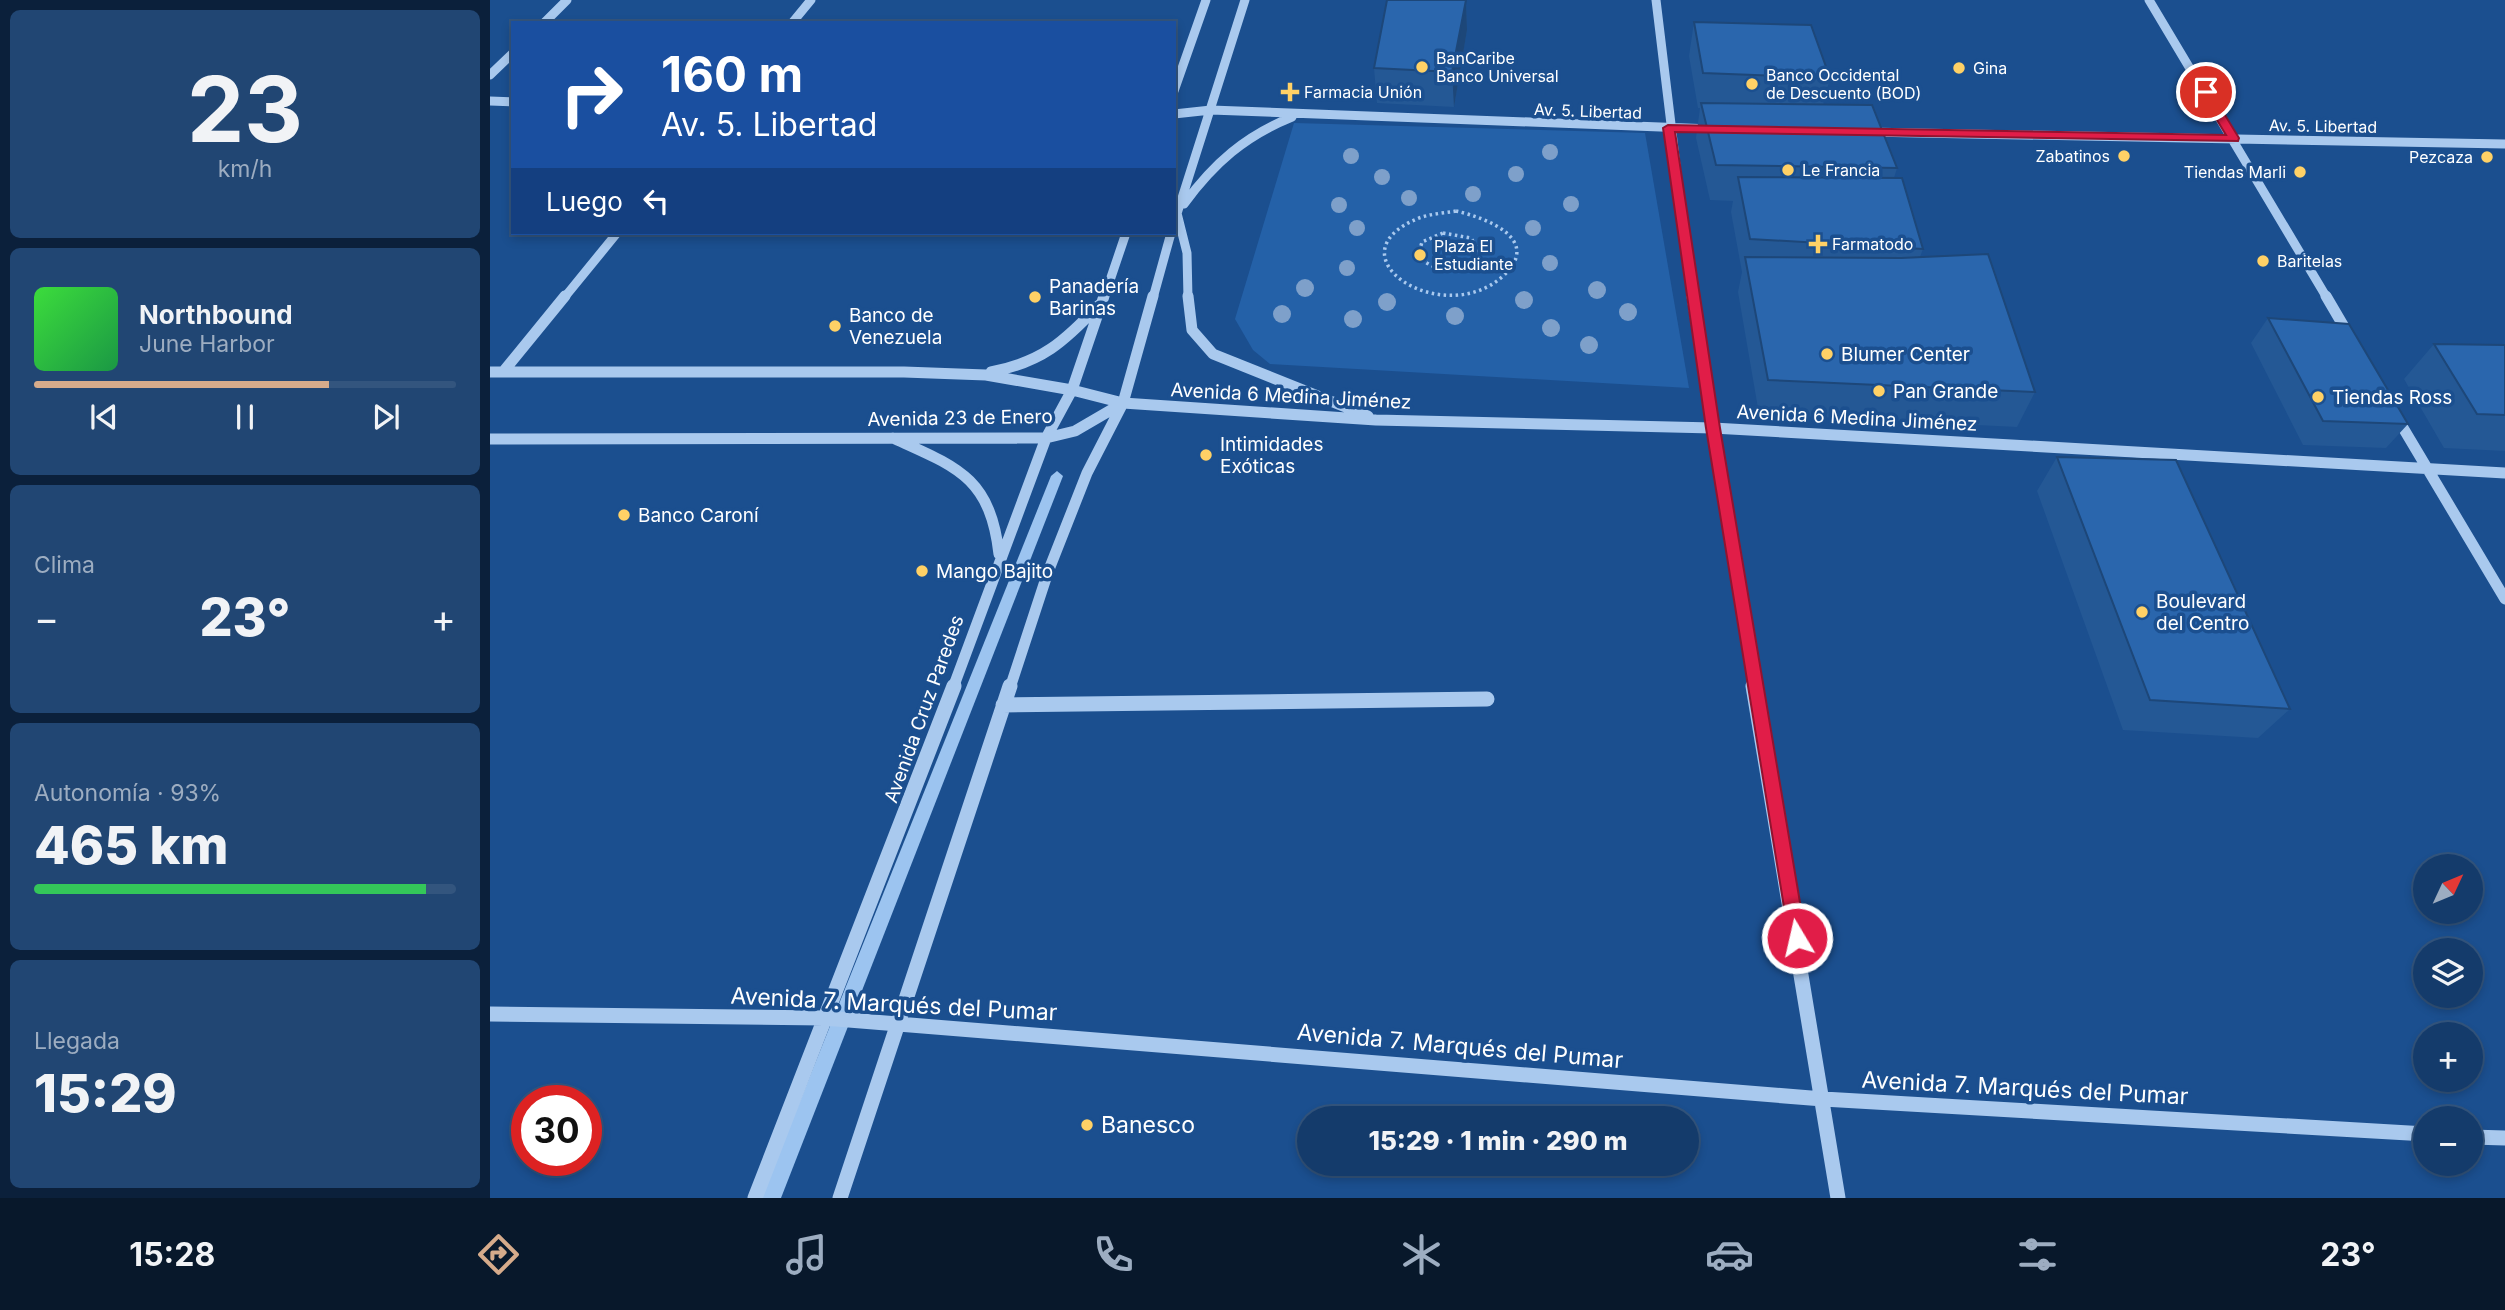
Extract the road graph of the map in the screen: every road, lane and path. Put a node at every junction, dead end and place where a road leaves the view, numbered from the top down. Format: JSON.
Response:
{"nodes":[{"id":1,"x":567,"y":0,"type":"edge"},
{"id":2,"x":811,"y":0,"type":"edge"},
{"id":3,"x":1206,"y":0,"type":"edge"},
{"id":4,"x":1245,"y":0,"type":"edge"},
{"id":5,"x":1656,"y":0,"type":"edge"},
{"id":6,"x":2150,"y":0,"type":"edge"},
{"id":7,"x":546,"y":21,"type":"edge"},
{"id":8,"x":794,"y":21,"type":"edge"},
{"id":9,"x":511,"y":55,"type":"edge"},
{"id":10,"x":490,"y":75,"type":"edge"},
{"id":11,"x":1176,"y":84,"type":"edge"},
{"id":12,"x":490,"y":101,"type":"edge"},
{"id":13,"x":511,"y":102,"type":"edge"},
{"id":14,"x":1211,"y":110,"type":"junction"},
{"id":15,"x":1176,"y":114,"type":"edge"},
{"id":16,"x":1300,"y":114,"type":"junction"},
{"id":17,"x":1668,"y":128,"type":"junction"},
{"id":18,"x":1724,"y":129,"type":"edge"},
{"id":19,"x":1861,"y":132,"type":"edge"},
{"id":20,"x":2234,"y":138,"type":"junction"},
{"id":21,"x":2505,"y":144,"type":"edge"},
{"id":22,"x":1176,"y":218,"type":"edge"},
{"id":23,"x":615,"y":235,"type":"edge"},
{"id":24,"x":1125,"y":235,"type":"edge"},
{"id":25,"x":1170,"y":235,"type":"edge"},
{"id":26,"x":1385,"y":265,"type":"joint"},
{"id":27,"x":1428,"y":267,"type":"joint"},
{"id":28,"x":1102,"y":301,"type":"junction"},
{"id":29,"x":2358,"y":351,"type":"edge"},
{"id":30,"x":490,"y":372,"type":"edge"},
{"id":31,"x":503,"y":372,"type":"junction"},
{"id":32,"x":966,"y":375,"type":"junction"},
{"id":33,"x":1072,"y":390,"type":"junction"},
{"id":34,"x":1123,"y":403,"type":"junction"},
{"id":35,"x":2393,"y":410,"type":"edge"},
{"id":36,"x":1376,"y":420,"type":"junction"},
{"id":37,"x":1713,"y":428,"type":"junction"},
{"id":38,"x":889,"y":437,"type":"junction"},
{"id":39,"x":1046,"y":438,"type":"junction"},
{"id":40,"x":490,"y":439,"type":"edge"},
{"id":41,"x":2427,"y":469,"type":"junction"},
{"id":42,"x":2505,"y":473,"type":"edge"},
{"id":43,"x":999,"y":562,"type":"junction"},
{"id":44,"x":2505,"y":599,"type":"edge"},
{"id":45,"x":1487,"y":699,"type":"dead end"},
{"id":46,"x":1003,"y":705,"type":"junction"},
{"id":47,"x":490,"y":1014,"type":"edge"},
{"id":48,"x":824,"y":1018,"type":"junction"},
{"id":49,"x":898,"y":1023,"type":"junction"},
{"id":50,"x":1823,"y":1099,"type":"junction"},
{"id":51,"x":2413,"y":1133,"type":"edge"},
{"id":52,"x":2483,"y":1137,"type":"edge"},
{"id":53,"x":2505,"y":1139,"type":"edge"},
{"id":54,"x":755,"y":1198,"type":"edge"},
{"id":55,"x":840,"y":1198,"type":"edge"},
{"id":56,"x":1839,"y":1198,"type":"edge"}],
"edges":[{"from":1,"to":7,"type":"street"},
{"from":2,"to":8,"type":"street"},
{"from":3,"to":11,"type":"street"},
{"from":4,"to":14,"type":"street"},
{"from":5,"to":17,"type":"street"},
{"from":6,"to":20,"type":"street"},
{"from":9,"to":10,"type":"street"},
{"from":12,"to":13,"type":"street"},
{"from":14,"to":15,"type":"street","name":"Av. 5. Libertad"},
{"from":14,"to":16,"type":"street","name":"Av. 5. Libertad"},
{"from":14,"to":22,"type":"street"},
{"from":16,"to":17,"type":"street","name":"Av. 5. Libertad"},
{"from":16,"to":22,"type":"street"},
{"from":17,"to":18,"type":"street","name":"Av. 5. Libertad"},
{"from":17,"to":37,"type":"street"},
{"from":19,"to":20,"type":"street","name":"Av. 5. Libertad"},
{"from":20,"to":21,"type":"street","name":"Av. 5. Libertad"},
{"from":20,"to":29,"type":"street"},
{"from":22,"to":36,"type":"street"},
{"from":23,"to":31,"type":"street"},
{"from":24,"to":28,"type":"street","name":"Avenida Cruz Paredes"},
{"from":25,"to":34,"type":"street"},
{"from":26,"to":26,"type":"path"},
{"from":27,"to":27,"type":"path"},
{"from":28,"to":32,"type":"street"},
{"from":28,"to":33,"type":"street","name":"Avenida Cruz Paredes"},
{"from":30,"to":31,"type":"street","name":"Avenida 23 de Enero"},
{"from":31,"to":32,"type":"street","name":"Avenida 23 de Enero"},
{"from":32,"to":33,"type":"street","name":"Avenida 23 de Enero"},
{"from":33,"to":34,"type":"street","name":"Avenida 23 de Enero"},
{"from":33,"to":39,"type":"street","name":"Avenida Cruz Paredes"},
{"from":34,"to":36,"type":"street","name":"Avenida 6 Medina Jiménez"},
{"from":34,"to":39,"type":"street","name":"Avenida 23 de Enero"},
{"from":34,"to":46,"type":"street"},
{"from":35,"to":41,"type":"street"},
{"from":36,"to":37,"type":"street","name":"Avenida 6 Medina Jiménez"},
{"from":37,"to":41,"type":"street","name":"Avenida 6 Medina Jiménez"},
{"from":37,"to":50,"type":"street"},
{"from":38,"to":39,"type":"street","name":"Avenida 23 de Enero"},
{"from":38,"to":40,"type":"street","name":"Avenida 23 de Enero"},
{"from":38,"to":43,"type":"street"},
{"from":39,"to":43,"type":"street","name":"Avenida Cruz Paredes"},
{"from":41,"to":42,"type":"street","name":"Avenida 6 Medina Jiménez"},
{"from":41,"to":44,"type":"street"},
{"from":43,"to":48,"type":"street","name":"Avenida Cruz Paredes"},
{"from":45,"to":46,"type":"street"},
{"from":46,"to":49,"type":"street"},
{"from":47,"to":48,"type":"street","name":"Avenida 7. Marqués del Pumar"},
{"from":48,"to":49,"type":"street","name":"Avenida 7. Marqués del Pumar"},
{"from":48,"to":54,"type":"street","name":"Avenida Cruz Paredes"},
{"from":49,"to":50,"type":"street","name":"Avenida 7. Marqués del Pumar"},
{"from":49,"to":55,"type":"street"},
{"from":50,"to":51,"type":"street","name":"Avenida 7. Marqués del Pumar"},
{"from":50,"to":56,"type":"street"},
{"from":52,"to":53,"type":"street"}]}
